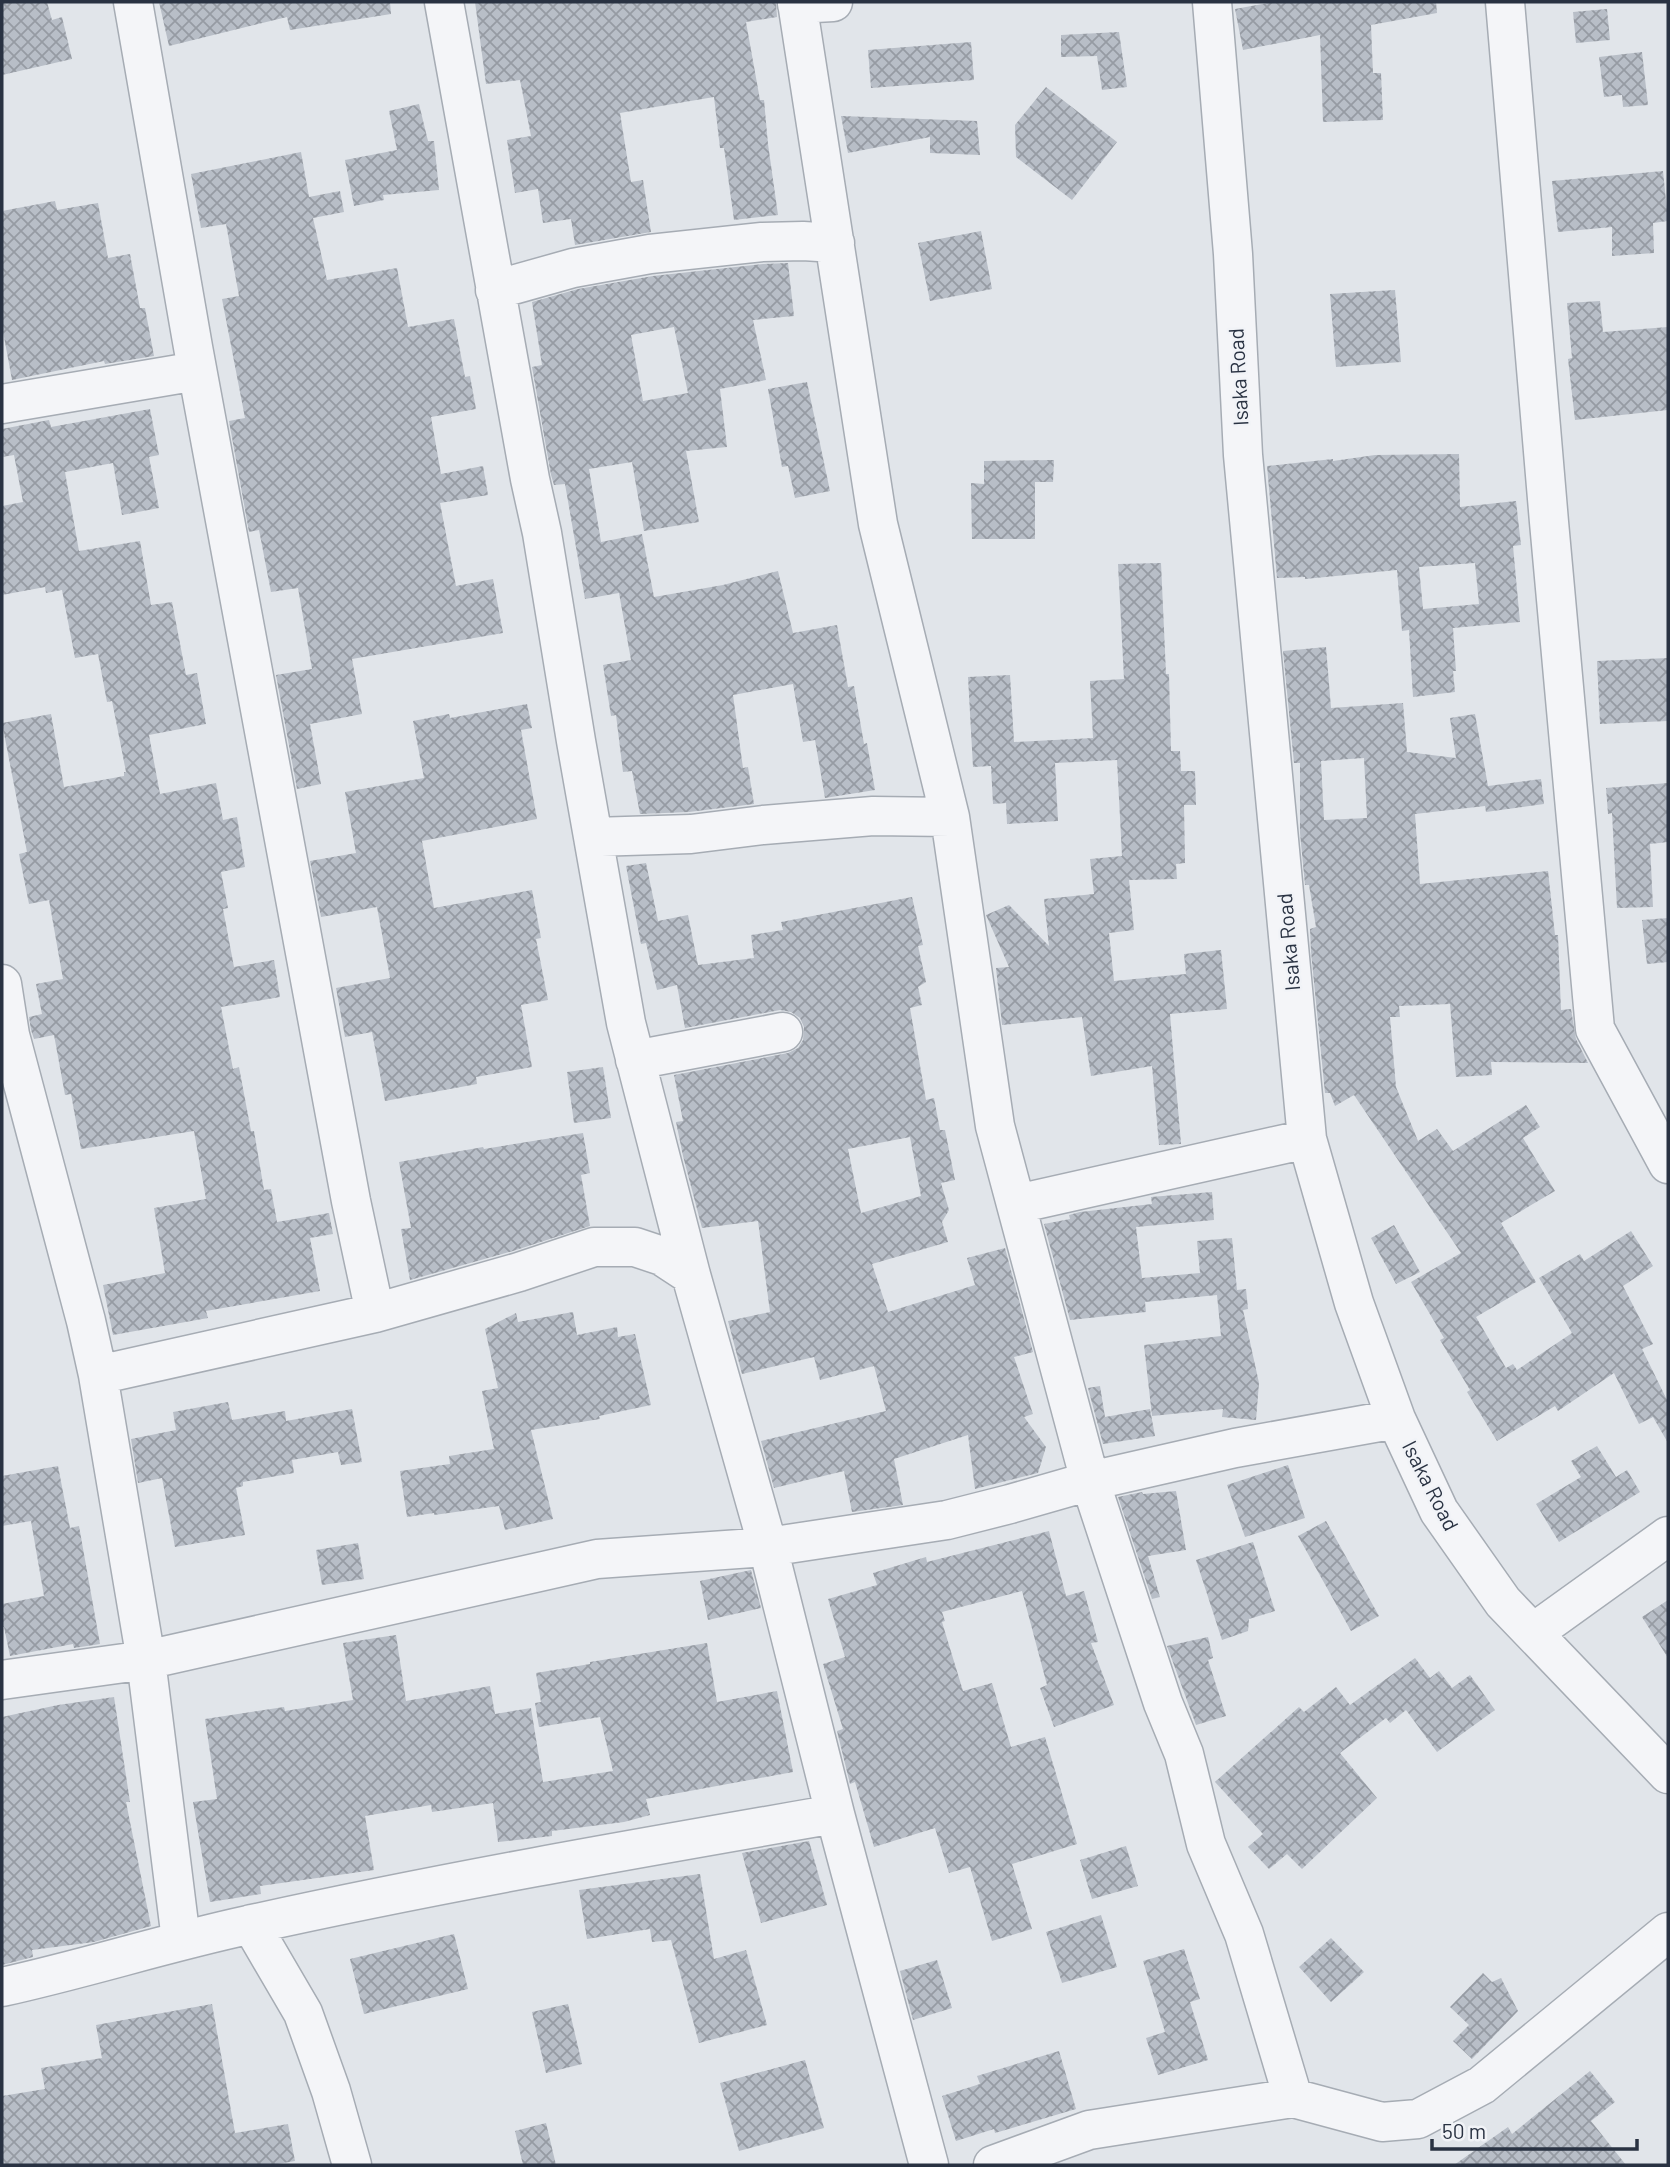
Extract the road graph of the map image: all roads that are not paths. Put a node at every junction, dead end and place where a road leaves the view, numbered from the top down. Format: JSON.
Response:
{"nodes":[{"id":1,"x":134,"y":2,"type":"edge"},
{"id":2,"x":444,"y":2,"type":"edge"},
{"id":3,"x":809,"y":2,"type":"edge"},
{"id":4,"x":1212,"y":2,"type":"edge"},
{"id":5,"x":1505,"y":2,"type":"edge"},
{"id":6,"x":835,"y":243,"type":"junction"},
{"id":7,"x":495,"y":290,"type":"junction"},
{"id":8,"x":197,"y":371,"type":"junction"},
{"id":9,"x":2,"y":404,"type":"edge"},
{"id":10,"x":950,"y":817,"type":"junction"},
{"id":11,"x":593,"y":837,"type":"junction"},
{"id":12,"x":2,"y":984,"type":"edge"},
{"id":13,"x":783,"y":1032,"type":"dead end"},
{"id":14,"x":635,"y":1060,"type":"junction"},
{"id":15,"x":1307,"y":1139,"type":"junction"},
{"id":16,"x":1668,"y":1164,"type":"edge"},
{"id":17,"x":1017,"y":1203,"type":"junction"},
{"id":18,"x":691,"y":1275,"type":"junction"},
{"id":19,"x":375,"y":1313,"type":"junction"},
{"id":20,"x":98,"y":1374,"type":"junction"},
{"id":21,"x":1396,"y":1419,"type":"junction"},
{"id":22,"x":1090,"y":1481,"type":"junction"},
{"id":23,"x":1668,"y":1536,"type":"edge"},
{"id":24,"x":768,"y":1547,"type":"junction"},
{"id":25,"x":1533,"y":1633,"type":"junction"},
{"id":26,"x":146,"y":1660,"type":"junction"},
{"id":27,"x":2,"y":1680,"type":"edge"},
{"id":28,"x":1663,"y":1761,"type":"edge"},
{"id":29,"x":835,"y":1814,"type":"junction"},
{"id":30,"x":251,"y":1924,"type":"junction"},
{"id":31,"x":1668,"y":1932,"type":"edge"},
{"id":32,"x":181,"y":1940,"type":"junction"},
{"id":33,"x":2,"y":1987,"type":"edge"},
{"id":34,"x":1293,"y":2098,"type":"junction"},
{"id":35,"x":352,"y":2165,"type":"edge"},
{"id":36,"x":929,"y":2165,"type":"edge"},
{"id":37,"x":993,"y":2165,"type":"edge"}],
"edges":[{"from":1,"to":8,"type":"street"},
{"from":2,"to":7,"type":"street"},
{"from":3,"to":6,"type":"street"},
{"from":4,"to":15,"type":"street","name":"Isaka Road"},
{"from":5,"to":16,"type":"street"},
{"from":6,"to":7,"type":"street"},
{"from":6,"to":10,"type":"street"},
{"from":7,"to":11,"type":"street"},
{"from":8,"to":9,"type":"street"},
{"from":8,"to":19,"type":"street"},
{"from":10,"to":11,"type":"street"},
{"from":10,"to":17,"type":"street"},
{"from":11,"to":14,"type":"street"},
{"from":12,"to":20,"type":"street"},
{"from":13,"to":14,"type":"street"},
{"from":14,"to":18,"type":"street"},
{"from":15,"to":17,"type":"street"},
{"from":15,"to":21,"type":"street","name":"Isaka Road"},
{"from":17,"to":22,"type":"street"},
{"from":18,"to":19,"type":"street"},
{"from":18,"to":24,"type":"street"},
{"from":19,"to":20,"type":"street"},
{"from":20,"to":26,"type":"street"},
{"from":21,"to":22,"type":"street"},
{"from":21,"to":25,"type":"street","name":"Isaka Road"},
{"from":22,"to":24,"type":"street"},
{"from":22,"to":34,"type":"street"},
{"from":23,"to":25,"type":"street"},
{"from":24,"to":26,"type":"street"},
{"from":24,"to":29,"type":"street"},
{"from":25,"to":28,"type":"street","name":"Isaka Road"},
{"from":26,"to":27,"type":"street"},
{"from":26,"to":32,"type":"street"},
{"from":29,"to":30,"type":"street"},
{"from":29,"to":36,"type":"street"},
{"from":30,"to":32,"type":"street"},
{"from":30,"to":35,"type":"street"},
{"from":31,"to":34,"type":"street"},
{"from":32,"to":33,"type":"street"},
{"from":34,"to":37,"type":"street"}]}
